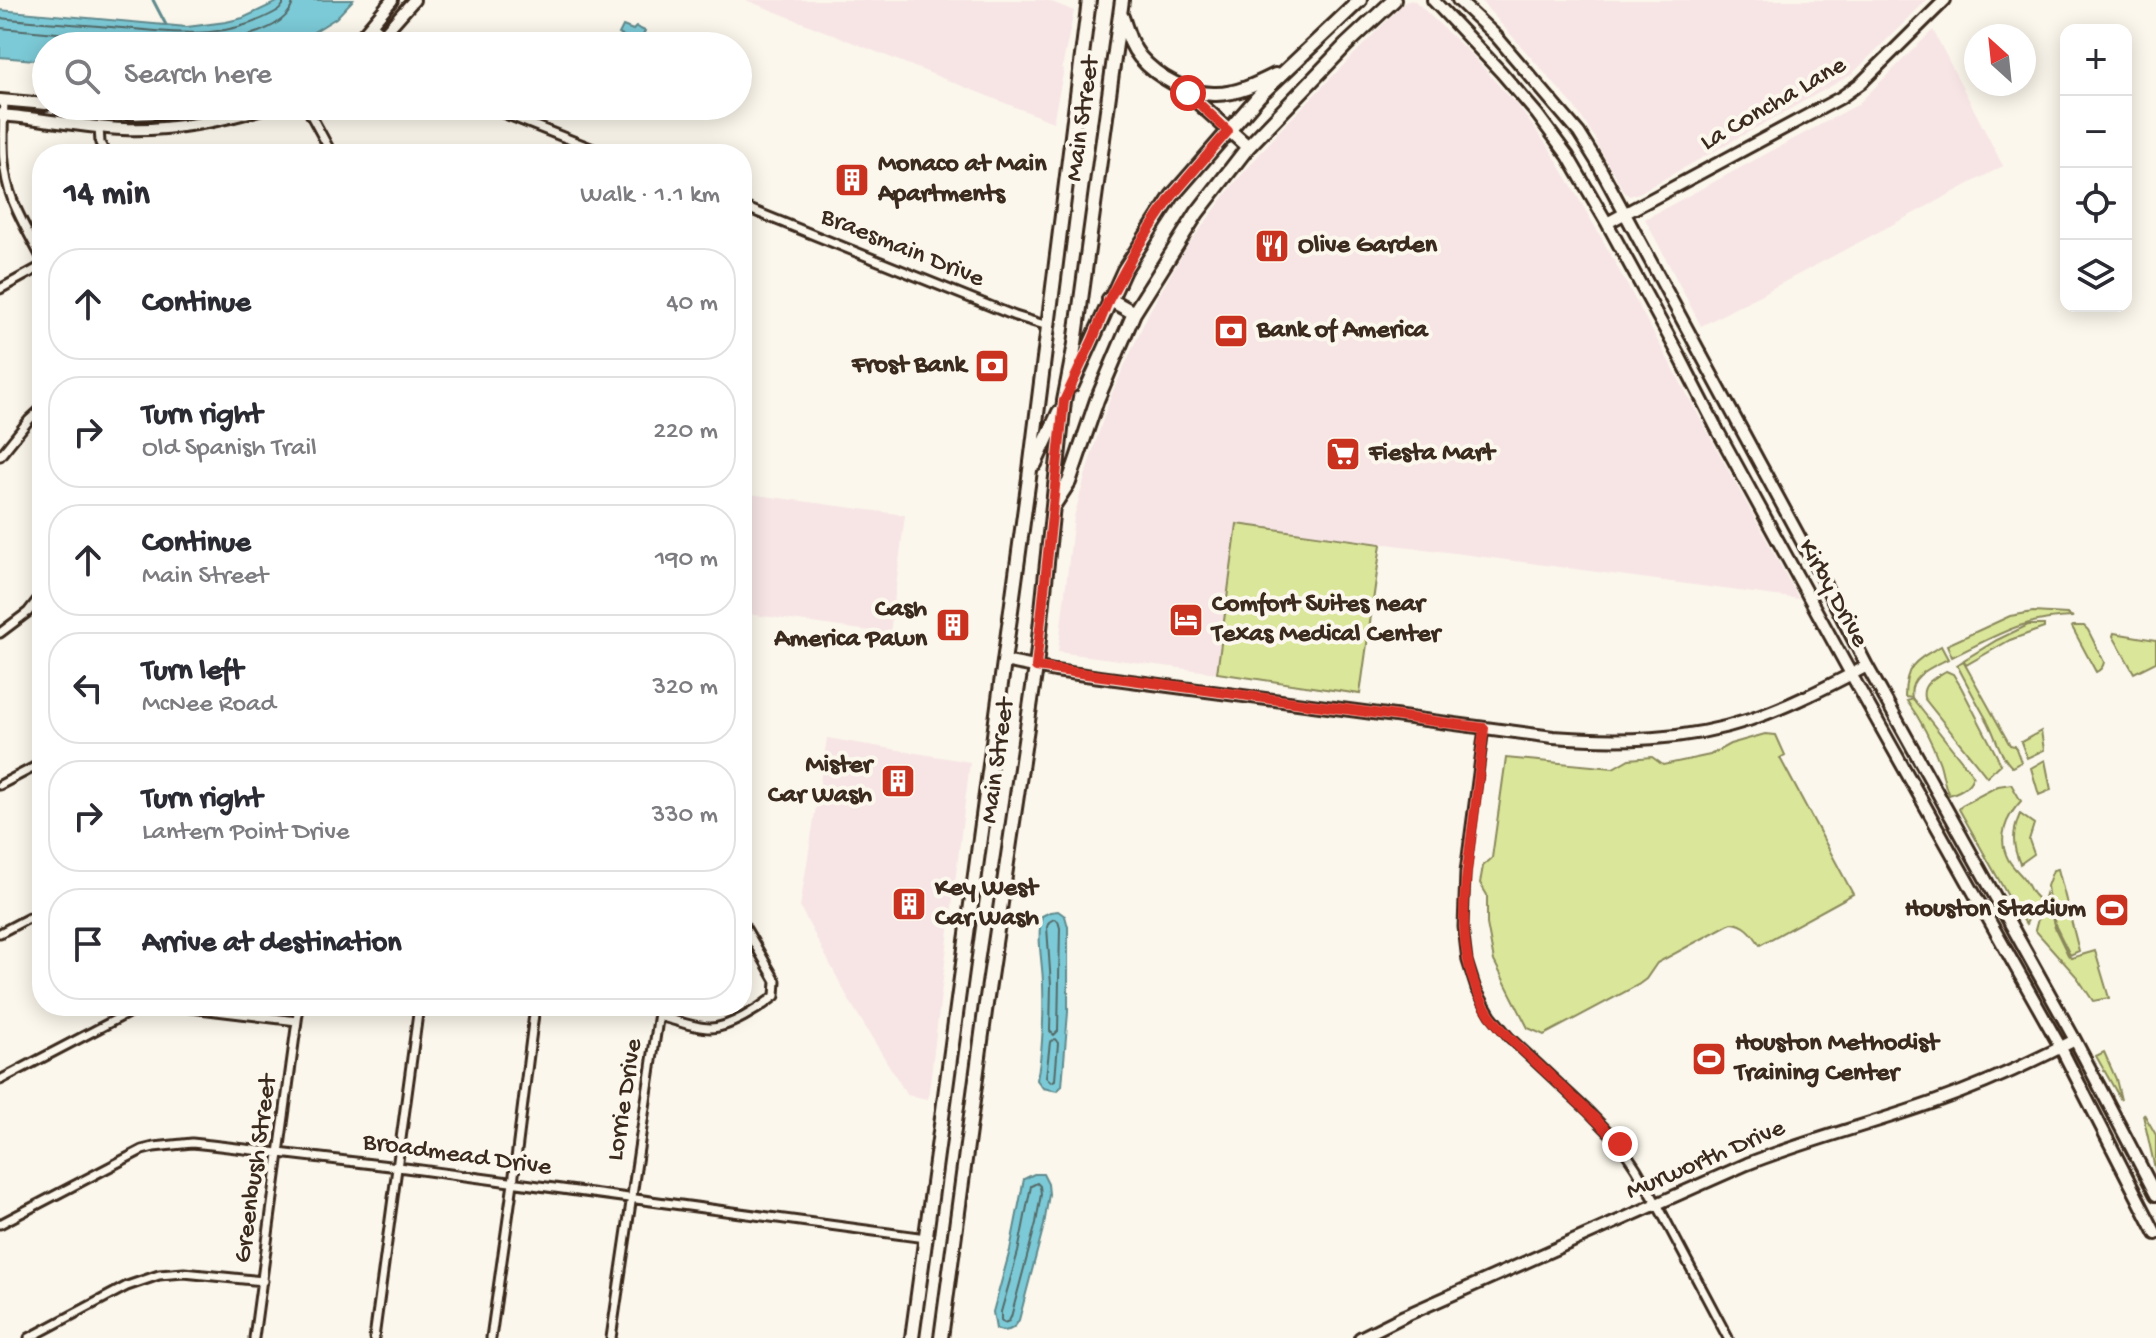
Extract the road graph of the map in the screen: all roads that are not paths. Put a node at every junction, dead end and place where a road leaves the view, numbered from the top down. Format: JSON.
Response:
{"nodes":[{"id":1,"x":392,"y":0,"type":"edge"},
{"id":2,"x":414,"y":0,"type":"edge"},
{"id":3,"x":1089,"y":0,"type":"edge"},
{"id":4,"x":1360,"y":0,"type":"edge"},
{"id":5,"x":1394,"y":0,"type":"edge"},
{"id":6,"x":1433,"y":0,"type":"edge"},
{"id":7,"x":1458,"y":0,"type":"edge"},
{"id":8,"x":1945,"y":0,"type":"edge"},
{"id":9,"x":1122,"y":6,"type":"edge"},
{"id":10,"x":372,"y":24,"type":"junction"},
{"id":11,"x":364,"y":32,"type":"edge"},
{"id":12,"x":381,"y":32,"type":"edge"},
{"id":13,"x":387,"y":32,"type":"edge"},
{"id":14,"x":1289,"y":68,"type":"junction"},
{"id":15,"x":1178,"y":85,"type":"junction"},
{"id":16,"x":2,"y":100,"type":"edge"},
{"id":17,"x":32,"y":103,"type":"edge"},
{"id":18,"x":2,"y":115,"type":"edge"},
{"id":19,"x":32,"y":119,"type":"edge"},
{"id":20,"x":42,"y":120,"type":"edge"},
{"id":21,"x":218,"y":120,"type":"edge"},
{"id":22,"x":314,"y":120,"type":"edge"},
{"id":23,"x":520,"y":120,"type":"edge"},
{"id":24,"x":99,"y":127,"type":"junction"},
{"id":25,"x":1228,"y":131,"type":"junction"},
{"id":26,"x":101,"y":144,"type":"edge"},
{"id":27,"x":327,"y":144,"type":"edge"},
{"id":28,"x":581,"y":144,"type":"edge"},
{"id":29,"x":1248,"y":147,"type":"junction"},
{"id":30,"x":752,"y":210,"type":"edge"},
{"id":31,"x":1625,"y":213,"type":"junction"},
{"id":32,"x":1607,"y":223,"type":"junction"},
{"id":33,"x":32,"y":239,"type":"edge"},
{"id":34,"x":32,"y":271,"type":"edge"},
{"id":35,"x":0,"y":289,"type":"edge"},
{"id":36,"x":1109,"y":299,"type":"junction"},
{"id":37,"x":1134,"y":313,"type":"junction"},
{"id":38,"x":1048,"y":326,"type":"junction"},
{"id":39,"x":1076,"y":328,"type":"junction"},
{"id":40,"x":1697,"y":348,"type":"junction"},
{"id":41,"x":1680,"y":357,"type":"junction"},
{"id":42,"x":1064,"y":401,"type":"junction"},
{"id":43,"x":32,"y":417,"type":"edge"},
{"id":44,"x":0,"y":456,"type":"edge"},
{"id":45,"x":1029,"y":478,"type":"junction"},
{"id":46,"x":1052,"y":508,"type":"junction"},
{"id":47,"x":32,"y":607,"type":"edge"},
{"id":48,"x":0,"y":633,"type":"edge"},
{"id":49,"x":1004,"y":661,"type":"junction"},
{"id":50,"x":1867,"y":666,"type":"junction"},
{"id":51,"x":1036,"y":667,"type":"junction"},
{"id":52,"x":1851,"y":674,"type":"junction"},
{"id":53,"x":1484,"y":728,"type":"junction"},
{"id":54,"x":32,"y":768,"type":"edge"},
{"id":55,"x":0,"y":785,"type":"edge"},
{"id":56,"x":1971,"y":851,"type":"junction"},
{"id":57,"x":1955,"y":860,"type":"junction"},
{"id":58,"x":32,"y":916,"type":"edge"},
{"id":59,"x":0,"y":933,"type":"edge"},
{"id":60,"x":752,"y":939,"type":"edge"},
{"id":61,"x":958,"y":999,"type":"junction"},
{"id":62,"x":986,"y":1004,"type":"junction"},
{"id":63,"x":752,"y":1011,"type":"edge"},
{"id":64,"x":122,"y":1016,"type":"edge"},
{"id":65,"x":256,"y":1016,"type":"edge"},
{"id":66,"x":298,"y":1016,"type":"edge"},
{"id":67,"x":418,"y":1016,"type":"edge"},
{"id":68,"x":534,"y":1016,"type":"edge"},
{"id":69,"x":659,"y":1016,"type":"joint"},
{"id":70,"x":743,"y":1016,"type":"edge"},
{"id":71,"x":297,"y":1021,"type":"junction"},
{"id":72,"x":2075,"y":1040,"type":"junction"},
{"id":73,"x":2061,"y":1048,"type":"junction"},
{"id":74,"x":0,"y":1080,"type":"edge"},
{"id":75,"x":942,"y":1120,"type":"junction"},
{"id":76,"x":970,"y":1123,"type":"junction"},
{"id":77,"x":280,"y":1153,"type":"junction"},
{"id":78,"x":398,"y":1167,"type":"junction"},
{"id":79,"x":513,"y":1183,"type":"junction"},
{"id":80,"x":2156,"y":1195,"type":"edge"},
{"id":81,"x":631,"y":1200,"type":"junction"},
{"id":82,"x":1657,"y":1204,"type":"junction"},
{"id":83,"x":2152,"y":1217,"type":"edge"},
{"id":84,"x":0,"y":1224,"type":"edge"},
{"id":85,"x":2156,"y":1234,"type":"edge"},
{"id":86,"x":926,"y":1238,"type":"junction"},
{"id":87,"x":954,"y":1243,"type":"junction"},
{"id":88,"x":263,"y":1281,"type":"junction"},
{"id":89,"x":29,"y":1338,"type":"edge"},
{"id":90,"x":254,"y":1338,"type":"edge"},
{"id":91,"x":374,"y":1338,"type":"edge"},
{"id":92,"x":491,"y":1338,"type":"edge"},
{"id":93,"x":611,"y":1338,"type":"edge"},
{"id":94,"x":912,"y":1338,"type":"edge"},
{"id":95,"x":941,"y":1338,"type":"edge"},
{"id":96,"x":1360,"y":1338,"type":"edge"},
{"id":97,"x":1728,"y":1338,"type":"edge"}],
"edges":[{"from":1,"to":10,"type":"main road"},
{"from":2,"to":13,"type":"main road"},
{"from":3,"to":38,"type":"main road","name":"Main Street"},
{"from":4,"to":14,"type":"main road"},
{"from":5,"to":29,"type":"main road"},
{"from":6,"to":32,"type":"main road","name":"Kirby Drive"},
{"from":7,"to":31,"type":"main road","name":"Kirby Drive"},
{"from":8,"to":31,"type":"main road","name":"La Concha Lane"},
{"from":9,"to":15,"type":"main road"},
{"from":9,"to":39,"type":"main road","name":"Main Street"},
{"from":10,"to":11,"type":"main road"},
{"from":10,"to":12,"type":"street"},
{"from":14,"to":15,"type":"main road"},
{"from":14,"to":25,"type":"main road"},
{"from":15,"to":25,"type":"main road"},
{"from":16,"to":17,"type":"main road"},
{"from":16,"to":18,"type":"street"},
{"from":18,"to":19,"type":"main road"},
{"from":18,"to":33,"type":"street"},
{"from":20,"to":24,"type":"main road"},
{"from":21,"to":24,"type":"main road"},
{"from":22,"to":27,"type":"street"},
{"from":23,"to":28,"type":"street"},
{"from":24,"to":26,"type":"street"},
{"from":25,"to":29,"type":"main road"},
{"from":25,"to":36,"type":"main road"},
{"from":29,"to":37,"type":"main road"},
{"from":30,"to":38,"type":"street","name":"Braesmain Drive"},
{"from":31,"to":32,"type":"main road","name":"La Concha Lane"},
{"from":31,"to":40,"type":"main road","name":"Kirby Drive"},
{"from":32,"to":41,"type":"main road","name":"Kirby Drive"},
{"from":34,"to":35,"type":"street"},
{"from":36,"to":37,"type":"main road"},
{"from":36,"to":42,"type":"main road"},
{"from":37,"to":46,"type":"main road"},
{"from":38,"to":39,"type":"main road"},
{"from":38,"to":45,"type":"main road","name":"Main Street"},
{"from":39,"to":42,"type":"main road","name":"Main Street"},
{"from":40,"to":41,"type":"main road"},
{"from":40,"to":50,"type":"main road","name":"Kirby Drive"},
{"from":41,"to":52,"type":"main road","name":"Kirby Drive"},
{"from":42,"to":45,"type":"main road"},
{"from":42,"to":46,"type":"main road","name":"Main Street"},
{"from":43,"to":44,"type":"street"},
{"from":45,"to":49,"type":"main road","name":"Main Street"},
{"from":46,"to":51,"type":"main road","name":"Main Street"},
{"from":47,"to":48,"type":"street"},
{"from":49,"to":51,"type":"main road"},
{"from":49,"to":61,"type":"main road","name":"Main Street"},
{"from":50,"to":52,"type":"main road"},
{"from":50,"to":56,"type":"main road","name":"Kirby Drive"},
{"from":51,"to":53,"type":"main road"},
{"from":51,"to":62,"type":"main road","name":"Main Street"},
{"from":52,"to":53,"type":"main road"},
{"from":52,"to":57,"type":"main road","name":"Kirby Drive"},
{"from":53,"to":82,"type":"street"},
{"from":54,"to":55,"type":"street"},
{"from":56,"to":57,"type":"main road"},
{"from":56,"to":72,"type":"main road","name":"Kirby Drive"},
{"from":57,"to":73,"type":"main road","name":"Kirby Drive"},
{"from":58,"to":59,"type":"street"},
{"from":60,"to":63,"type":"street"},
{"from":61,"to":62,"type":"main road"},
{"from":61,"to":75,"type":"main road","name":"Main Street"},
{"from":62,"to":76,"type":"main road","name":"Main Street"},
{"from":64,"to":74,"type":"street"},
{"from":65,"to":71,"type":"street"},
{"from":66,"to":71,"type":"street","name":"Greenbush Street"},
{"from":67,"to":78,"type":"street"},
{"from":68,"to":79,"type":"street"},
{"from":69,"to":70,"type":"street"},
{"from":69,"to":81,"type":"street","name":"Lorrie Drive"},
{"from":71,"to":77,"type":"street","name":"Greenbush Street"},
{"from":72,"to":73,"type":"main road","name":"Murworth Drive"},
{"from":72,"to":80,"type":"main road","name":"Kirby Drive"},
{"from":73,"to":82,"type":"main road","name":"Murworth Drive"},
{"from":73,"to":83,"type":"main road","name":"Kirby Drive"},
{"from":75,"to":76,"type":"main road"},
{"from":75,"to":86,"type":"main road","name":"Main Street"},
{"from":76,"to":87,"type":"main road","name":"Main Street"},
{"from":77,"to":78,"type":"street","name":"Broadmead Drive"},
{"from":77,"to":84,"type":"street","name":"Broadmead Drive"},
{"from":77,"to":88,"type":"street","name":"Greenbush Street"},
{"from":78,"to":79,"type":"street","name":"Broadmead Drive"},
{"from":78,"to":91,"type":"street"},
{"from":79,"to":81,"type":"street","name":"Broadmead Drive"},
{"from":79,"to":92,"type":"street"},
{"from":81,"to":86,"type":"street","name":"Broadmead Drive"},
{"from":81,"to":93,"type":"street","name":"Lorrie Drive"},
{"from":82,"to":96,"type":"main road","name":"Murworth Drive"},
{"from":82,"to":97,"type":"street"},
{"from":83,"to":85,"type":"main road","name":"Kirby Drive"},
{"from":86,"to":87,"type":"main road"},
{"from":86,"to":94,"type":"main road","name":"Main Street"},
{"from":87,"to":95,"type":"main road","name":"Main Street"},
{"from":88,"to":89,"type":"street"},
{"from":88,"to":90,"type":"street","name":"Greenbush Street"}]}
